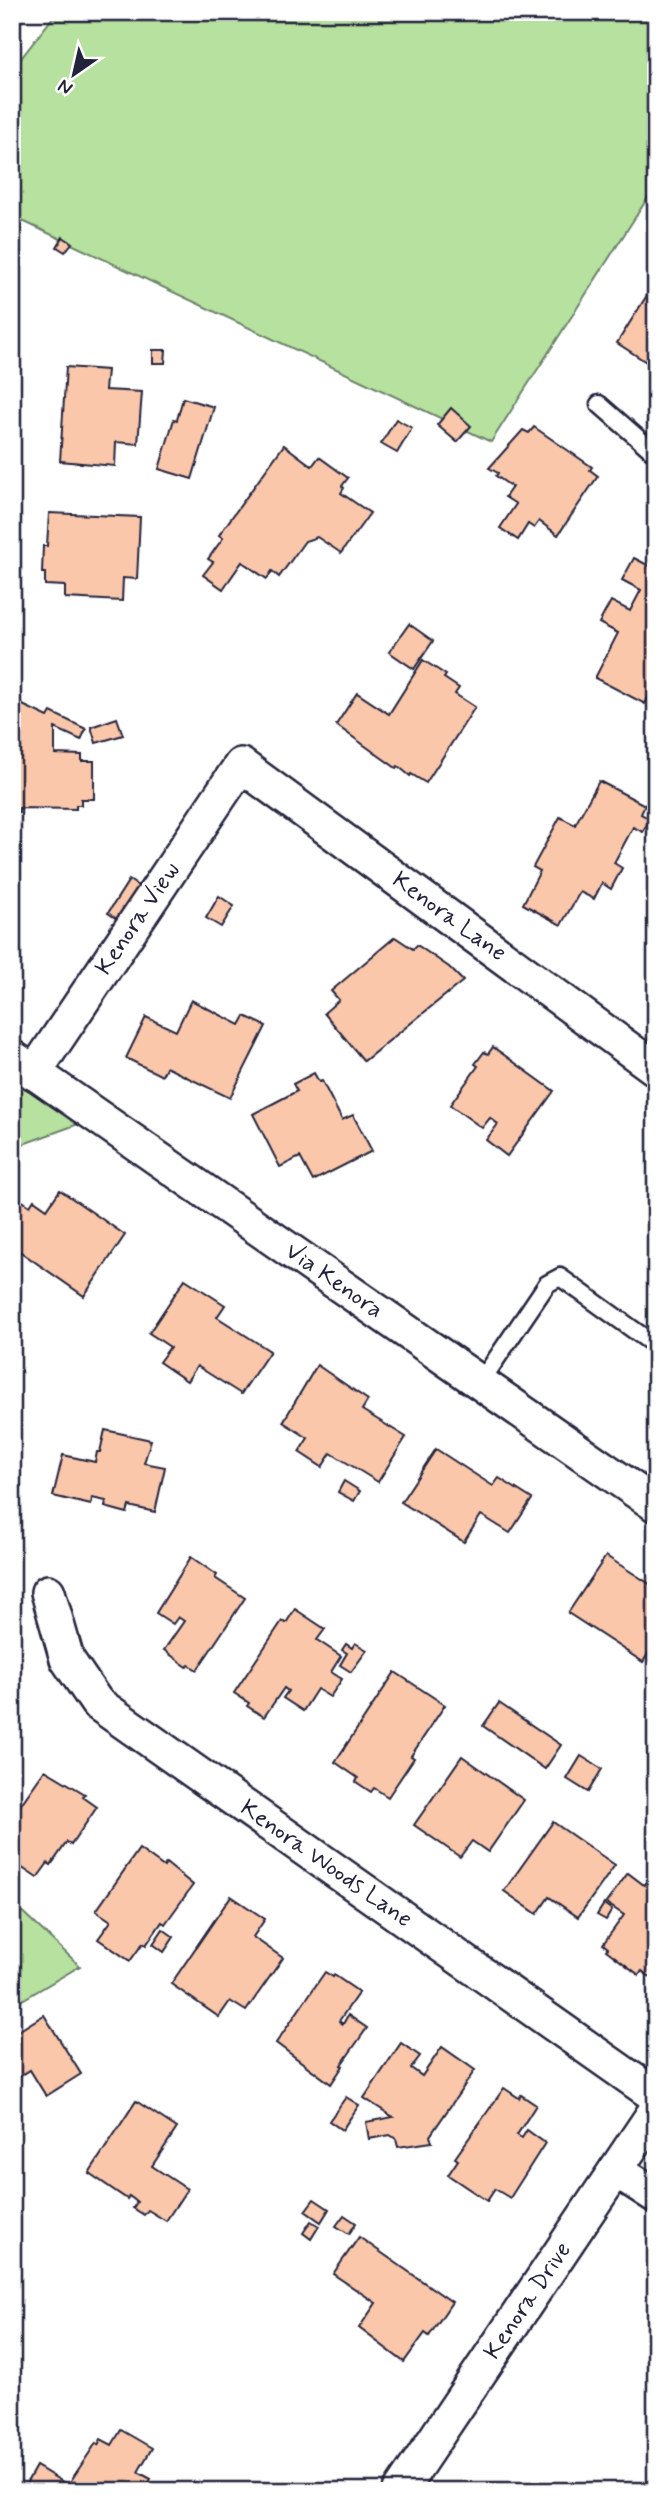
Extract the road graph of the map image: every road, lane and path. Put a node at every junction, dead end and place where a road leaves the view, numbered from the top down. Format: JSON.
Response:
{"nodes":[{"id":1,"x":598,"y":404,"type":"dead end"},
{"id":2,"x":656,"y":454,"type":"edge"},
{"id":3,"x":242,"y":765,"type":"joint"},
{"id":4,"x":23,"y":1065,"type":"edge"},
{"id":5,"x":656,"y":1069,"type":"edge"},
{"id":6,"x":656,"y":1346,"type":"edge"},
{"id":7,"x":480,"y":1383,"type":"junction"},
{"id":8,"x":656,"y":1505,"type":"edge"},
{"id":9,"x":48,"y":1592,"type":"dead end"},
{"id":10,"x":656,"y":2096,"type":"edge"},
{"id":11,"x":656,"y":2110,"type":"edge"},
{"id":12,"x":616,"y":2170,"type":"junction"},
{"id":13,"x":656,"y":2196,"type":"edge"},
{"id":14,"x":400,"y":2491,"type":"edge"}],
"edges":[{"from":1,"to":2,"type":"lane"},
{"from":3,"to":4,"type":"street","name":"Kenora View"},
{"from":3,"to":5,"type":"street","name":"Kenora Lane"},
{"from":4,"to":7,"type":"street","name":"Via Kenora"},
{"from":6,"to":7,"type":"lane"},
{"from":7,"to":8,"type":"street","name":"Via Kenora"},
{"from":9,"to":10,"type":"street","name":"Kenora Woods Lane"},
{"from":11,"to":12,"type":"street","name":"Kenora Drive"},
{"from":12,"to":13,"type":"street"},
{"from":12,"to":14,"type":"street","name":"Kenora Drive"}]}
